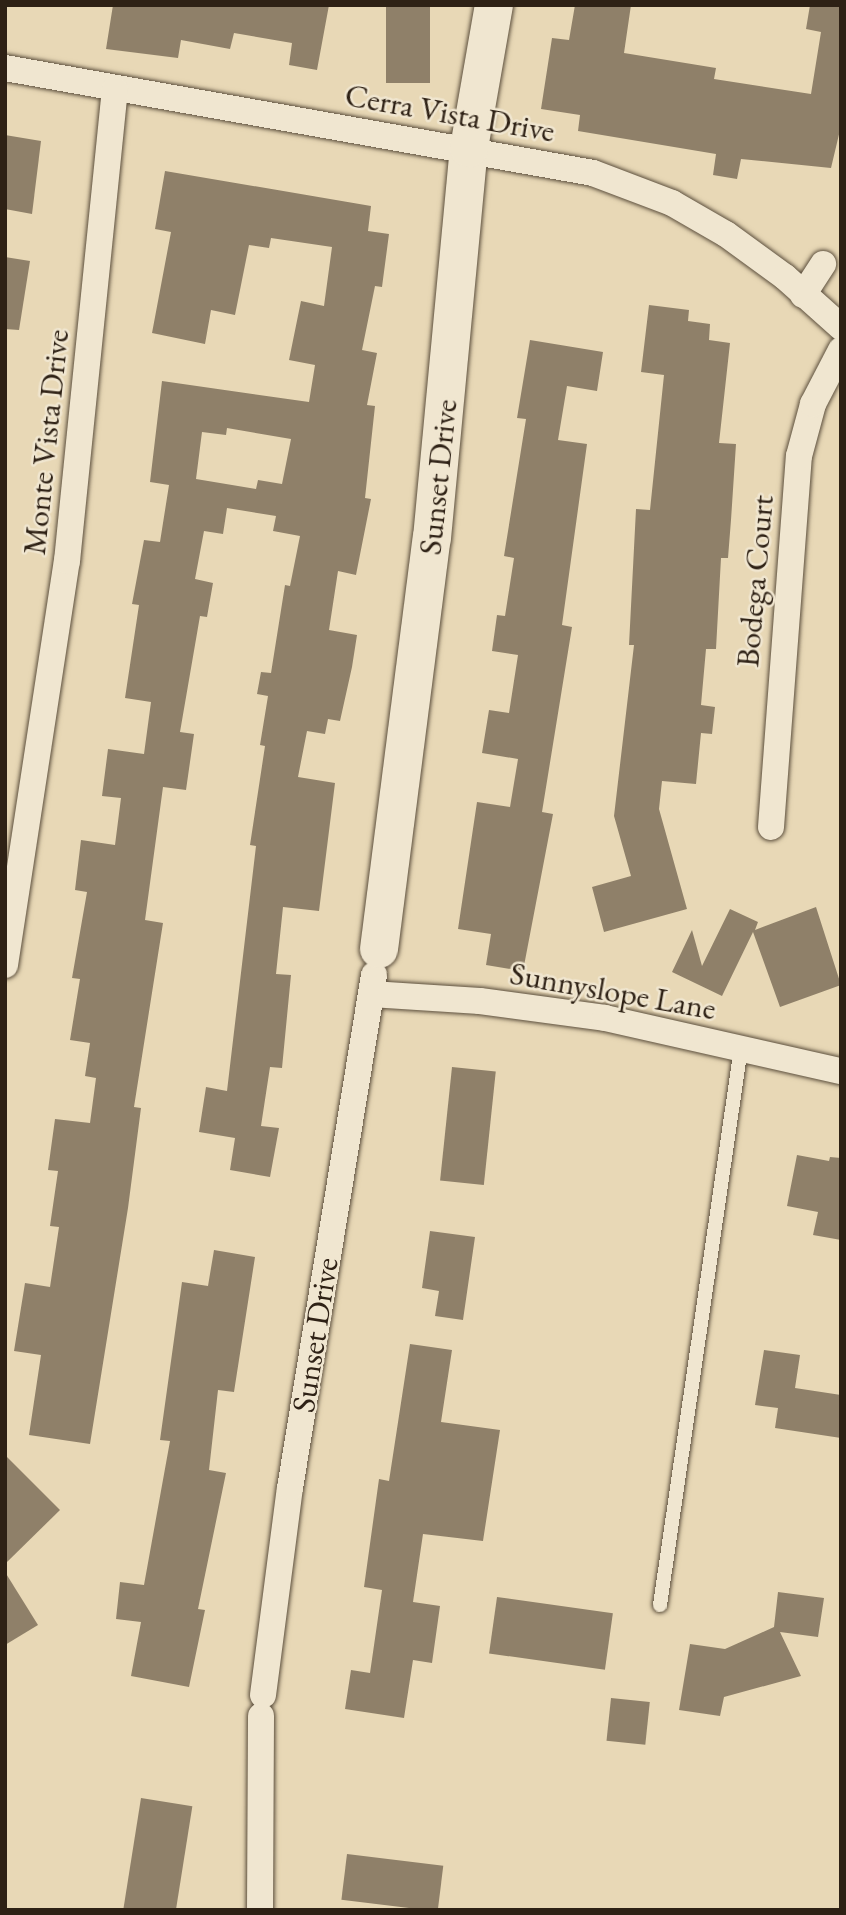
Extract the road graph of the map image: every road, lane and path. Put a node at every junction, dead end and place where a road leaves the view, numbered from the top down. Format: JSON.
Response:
{"nodes":[{"id":1,"x":494,"y":5,"type":"edge"},
{"id":2,"x":5,"y":68,"type":"edge"},
{"id":3,"x":115,"y":89,"type":"junction"},
{"id":4,"x":469,"y":148,"type":"junction"},
{"id":5,"x":822,"y":264,"type":"dead end"},
{"id":6,"x":803,"y":295,"type":"junction"},
{"id":7,"x":841,"y":327,"type":"edge"},
{"id":8,"x":841,"y":350,"type":"edge"},
{"id":9,"x":771,"y":827,"type":"dead end"},
{"id":10,"x":5,"y":965,"type":"edge"},
{"id":11,"x":374,"y":973,"type":"junction"},
{"id":12,"x":741,"y":1048,"type":"junction"},
{"id":13,"x":841,"y":1071,"type":"edge"},
{"id":14,"x":660,"y":1605,"type":"dead end"},
{"id":15,"x":260,"y":1910,"type":"edge"}],
"edges":[{"from":1,"to":4,"type":"street","name":"Sunset Drive"},
{"from":2,"to":3,"type":"street","name":"Cerra Vista Drive"},
{"from":3,"to":4,"type":"street","name":"Cerra Vista Drive"},
{"from":3,"to":10,"type":"street","name":"Monte Vista Drive"},
{"from":4,"to":6,"type":"street","name":"Cerra Vista Drive"},
{"from":4,"to":11,"type":"street","name":"Sunset Drive"},
{"from":5,"to":6,"type":"street"},
{"from":6,"to":7,"type":"street","name":"Cerra Vista Drive"},
{"from":8,"to":9,"type":"street","name":"Bodega Court"},
{"from":11,"to":12,"type":"street","name":"Sunnyslope Lane"},
{"from":11,"to":15,"type":"street","name":"Sunset Drive"},
{"from":12,"to":13,"type":"street","name":"Sunnyslope Lane"},
{"from":12,"to":14,"type":"lane"}]}
